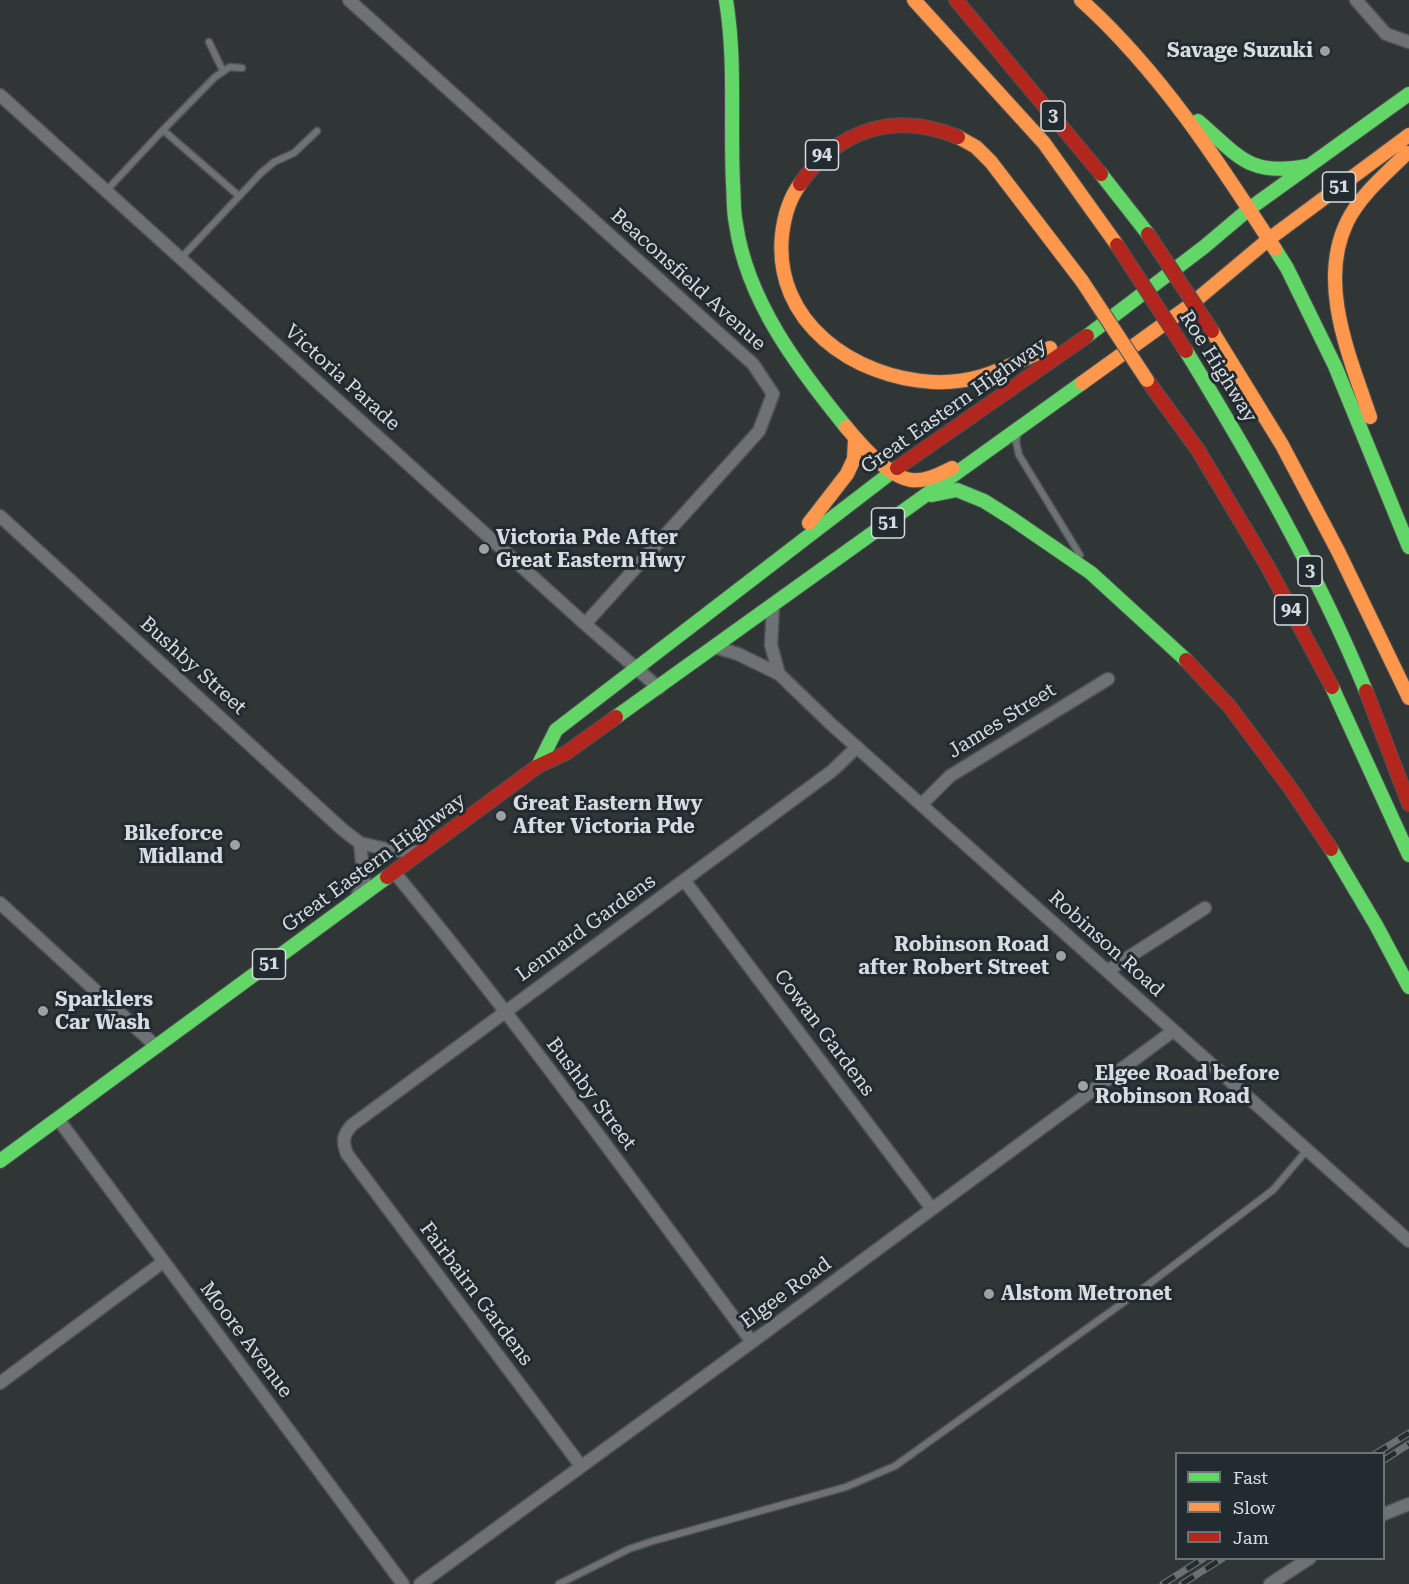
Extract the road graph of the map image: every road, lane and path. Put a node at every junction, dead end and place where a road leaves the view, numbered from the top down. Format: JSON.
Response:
{"nodes":[{"id":1,"x":349,"y":0,"type":"edge"},
{"id":2,"x":726,"y":0,"type":"edge"},
{"id":3,"x":914,"y":0,"type":"edge"},
{"id":4,"x":956,"y":0,"type":"edge"},
{"id":5,"x":1081,"y":0,"type":"edge"},
{"id":6,"x":1356,"y":0,"type":"edge"},
{"id":7,"x":209,"y":42,"type":"dead end"},
{"id":8,"x":1409,"y":42,"type":"edge"},
{"id":9,"x":242,"y":68,"type":"dead end"},
{"id":10,"x":223,"y":71,"type":"junction"},
{"id":11,"x":1409,"y":94,"type":"edge"},
{"id":12,"x":0,"y":95,"type":"edge"},
{"id":13,"x":1178,"y":105,"type":"junction"},
{"id":14,"x":163,"y":130,"type":"junction"},
{"id":15,"x":317,"y":131,"type":"dead end"},
{"id":16,"x":1409,"y":135,"type":"edge"},
{"id":17,"x":1409,"y":149,"type":"edge"},
{"id":18,"x":1310,"y":166,"type":"junction"},
{"id":19,"x":106,"y":191,"type":"junction"},
{"id":20,"x":239,"y":196,"type":"junction"},
{"id":21,"x":1249,"y":209,"type":"junction"},
{"id":22,"x":1269,"y":239,"type":"junction"},
{"id":23,"x":181,"y":258,"type":"junction"},
{"id":24,"x":1092,"y":333,"type":"junction"},
{"id":25,"x":1021,"y":425,"type":"junction"},
{"id":26,"x":855,"y":439,"type":"junction"},
{"id":27,"x":970,"y":463,"type":"junction"},
{"id":28,"x":892,"y":472,"type":"junction"},
{"id":29,"x":925,"y":497,"type":"junction"},
{"id":30,"x":0,"y":516,"type":"edge"},
{"id":31,"x":1409,"y":541,"type":"edge"},
{"id":32,"x":1409,"y":547,"type":"edge"},
{"id":33,"x":1091,"y":573,"type":"junction"},
{"id":34,"x":749,"y":580,"type":"junction"},
{"id":35,"x":772,"y":606,"type":"junction"},
{"id":36,"x":585,"y":624,"type":"junction"},
{"id":37,"x":715,"y":647,"type":"junction"},
{"id":38,"x":637,"y":667,"type":"junction"},
{"id":39,"x":779,"y":674,"type":"junction"},
{"id":40,"x":1108,"y":679,"type":"dead end"},
{"id":41,"x":659,"y":687,"type":"junction"},
{"id":42,"x":1409,"y":698,"type":"edge"},
{"id":43,"x":857,"y":747,"type":"junction"},
{"id":44,"x":538,"y":766,"type":"junction"},
{"id":45,"x":922,"y":804,"type":"junction"},
{"id":46,"x":1409,"y":804,"type":"edge"},
{"id":47,"x":360,"y":843,"type":"junction"},
{"id":48,"x":421,"y":852,"type":"junction"},
{"id":49,"x":1409,"y":855,"type":"edge"},
{"id":50,"x":394,"y":872,"type":"junction"},
{"id":51,"x":684,"y":880,"type":"junction"},
{"id":52,"x":355,"y":900,"type":"junction"},
{"id":53,"x":0,"y":903,"type":"edge"},
{"id":54,"x":1205,"y":908,"type":"dead end"},
{"id":55,"x":1107,"y":971,"type":"junction"},
{"id":56,"x":1409,"y":987,"type":"edge"},
{"id":57,"x":505,"y":1011,"type":"junction"},
{"id":58,"x":1173,"y":1031,"type":"junction"},
{"id":59,"x":157,"y":1047,"type":"junction"},
{"id":60,"x":58,"y":1119,"type":"junction"},
{"id":61,"x":343,"y":1143,"type":"joint"},
{"id":62,"x":1308,"y":1150,"type":"junction"},
{"id":63,"x":0,"y":1161,"type":"edge"},
{"id":64,"x":932,"y":1209,"type":"junction"},
{"id":65,"x":1409,"y":1241,"type":"edge"},
{"id":66,"x":163,"y":1262,"type":"junction"},
{"id":67,"x":752,"y":1342,"type":"junction"},
{"id":68,"x":0,"y":1383,"type":"edge"},
{"id":69,"x":581,"y":1466,"type":"junction"},
{"id":70,"x":1409,"y":1504,"type":"edge"},
{"id":71,"x":1385,"y":1513,"type":"edge"},
{"id":72,"x":1307,"y":1560,"type":"edge"},
{"id":73,"x":404,"y":1584,"type":"edge"},
{"id":74,"x":420,"y":1584,"type":"edge"},
{"id":75,"x":559,"y":1584,"type":"edge"},
{"id":76,"x":1270,"y":1584,"type":"edge"}],
"edges":[{"from":1,"to":36,"type":"street","name":"Beaconsfield Avenue"},
{"from":2,"to":26,"type":"highway"},
{"from":3,"to":46,"type":"highway","name":"Roe Highway","number":"3","bridge":true},
{"from":4,"to":42,"type":"highway","name":"Roe Highway","number":"3","bridge":true},
{"from":5,"to":13,"type":"highway"},
{"from":6,"to":8,"type":"street"},
{"from":7,"to":10,"type":"lane"},
{"from":9,"to":10,"type":"lane"},
{"from":10,"to":14,"type":"lane"},
{"from":11,"to":18,"type":"highway","name":"Great Eastern Highway","number":"94"},
{"from":12,"to":19,"type":"street","name":"Victoria Parade"},
{"from":13,"to":18,"type":"highway"},
{"from":13,"to":21,"type":"highway"},
{"from":14,"to":19,"type":"lane"},
{"from":14,"to":20,"type":"lane"},
{"from":15,"to":20,"type":"lane"},
{"from":16,"to":22,"type":"highway","name":"Great Eastern Highway","number":"51"},
{"from":17,"to":31,"type":"highway"},
{"from":18,"to":21,"type":"highway","name":"Great Eastern Highway","number":"94"},
{"from":19,"to":23,"type":"street","name":"Victoria Parade"},
{"from":20,"to":23,"type":"lane"},
{"from":21,"to":22,"type":"highway"},
{"from":21,"to":24,"type":"highway","name":"Great Eastern Highway","number":"94"},
{"from":22,"to":25,"type":"highway","name":"Great Eastern Highway","number":"51"},
{"from":22,"to":32,"type":"highway"},
{"from":23,"to":36,"type":"street","name":"Victoria Parade"},
{"from":24,"to":28,"type":"highway","name":"Great Eastern Highway","number":"51"},
{"from":24,"to":49,"type":"highway","number":"94","bridge":true},
{"from":25,"to":27,"type":"highway","name":"Great Eastern Highway","number":"51"},
{"from":25,"to":33,"type":"lane"},
{"from":26,"to":28,"type":"highway"},
{"from":26,"to":34,"type":"highway"},
{"from":27,"to":28,"type":"highway"},
{"from":27,"to":29,"type":"highway","name":"Great Eastern Highway","number":"51"},
{"from":28,"to":34,"type":"highway","name":"Great Eastern Highway","number":"51"},
{"from":29,"to":33,"type":"highway"},
{"from":29,"to":35,"type":"highway","name":"Great Eastern Highway","number":"51"},
{"from":30,"to":47,"type":"street","name":"Bushby Street"},
{"from":33,"to":56,"type":"highway"},
{"from":34,"to":38,"type":"highway","name":"Great Eastern Highway","number":"51"},
{"from":35,"to":37,"type":"highway","name":"Great Eastern Highway","number":"51"},
{"from":35,"to":39,"type":"street"},
{"from":36,"to":38,"type":"street","name":"Victoria Parade"},
{"from":37,"to":39,"type":"street","name":"Robinson Road"},
{"from":37,"to":41,"type":"highway","name":"Great Eastern Highway","number":"51"},
{"from":38,"to":41,"type":"street","name":"Victoria Parade"},
{"from":38,"to":44,"type":"highway","name":"Great Eastern Highway","number":"51"},
{"from":39,"to":43,"type":"street","name":"Robinson Road"},
{"from":40,"to":45,"type":"street","name":"James Street"},
{"from":41,"to":44,"type":"highway","name":"Great Eastern Highway","number":"51"},
{"from":43,"to":45,"type":"street","name":"Robinson Road"},
{"from":43,"to":51,"type":"street","name":"Lennard Gardens"},
{"from":44,"to":48,"type":"highway","name":"Great Eastern Highway","number":"51"},
{"from":45,"to":55,"type":"street","name":"Robinson Road"},
{"from":47,"to":48,"type":"street","name":"Bushby Street"},
{"from":47,"to":52,"type":"street"},
{"from":48,"to":50,"type":"highway","name":"Great Eastern Highway","number":"51"},
{"from":50,"to":52,"type":"highway","name":"Great Eastern Highway","number":"51"},
{"from":50,"to":57,"type":"street","name":"Bushby Street"},
{"from":51,"to":57,"type":"street","name":"Lennard Gardens"},
{"from":51,"to":64,"type":"street","name":"Cowan Gardens"},
{"from":52,"to":59,"type":"highway","name":"Great Eastern Highway","number":"51"},
{"from":53,"to":59,"type":"street"},
{"from":54,"to":55,"type":"street"},
{"from":55,"to":58,"type":"street","name":"Robinson Road"},
{"from":57,"to":61,"type":"street","name":"Lennard Gardens"},
{"from":57,"to":67,"type":"street","name":"Bushby Street"},
{"from":58,"to":62,"type":"street","name":"Robinson Road"},
{"from":58,"to":64,"type":"street","name":"Elgee Road"},
{"from":59,"to":60,"type":"highway","name":"Great Eastern Highway","number":"51"},
{"from":60,"to":63,"type":"highway","name":"Great Eastern Highway","number":"51"},
{"from":60,"to":66,"type":"street","name":"Moore Avenue"},
{"from":61,"to":69,"type":"street","name":"Fairbairn Gardens"},
{"from":62,"to":65,"type":"street","name":"Robinson Road"},
{"from":62,"to":75,"type":"lane"},
{"from":64,"to":67,"type":"street","name":"Elgee Road"},
{"from":66,"to":68,"type":"street"},
{"from":66,"to":73,"type":"street","name":"Moore Avenue"},
{"from":67,"to":69,"type":"street","name":"Elgee Road"},
{"from":69,"to":74,"type":"street","name":"Elgee Road"},
{"from":70,"to":71,"type":"street"},
{"from":72,"to":76,"type":"street"}]}
